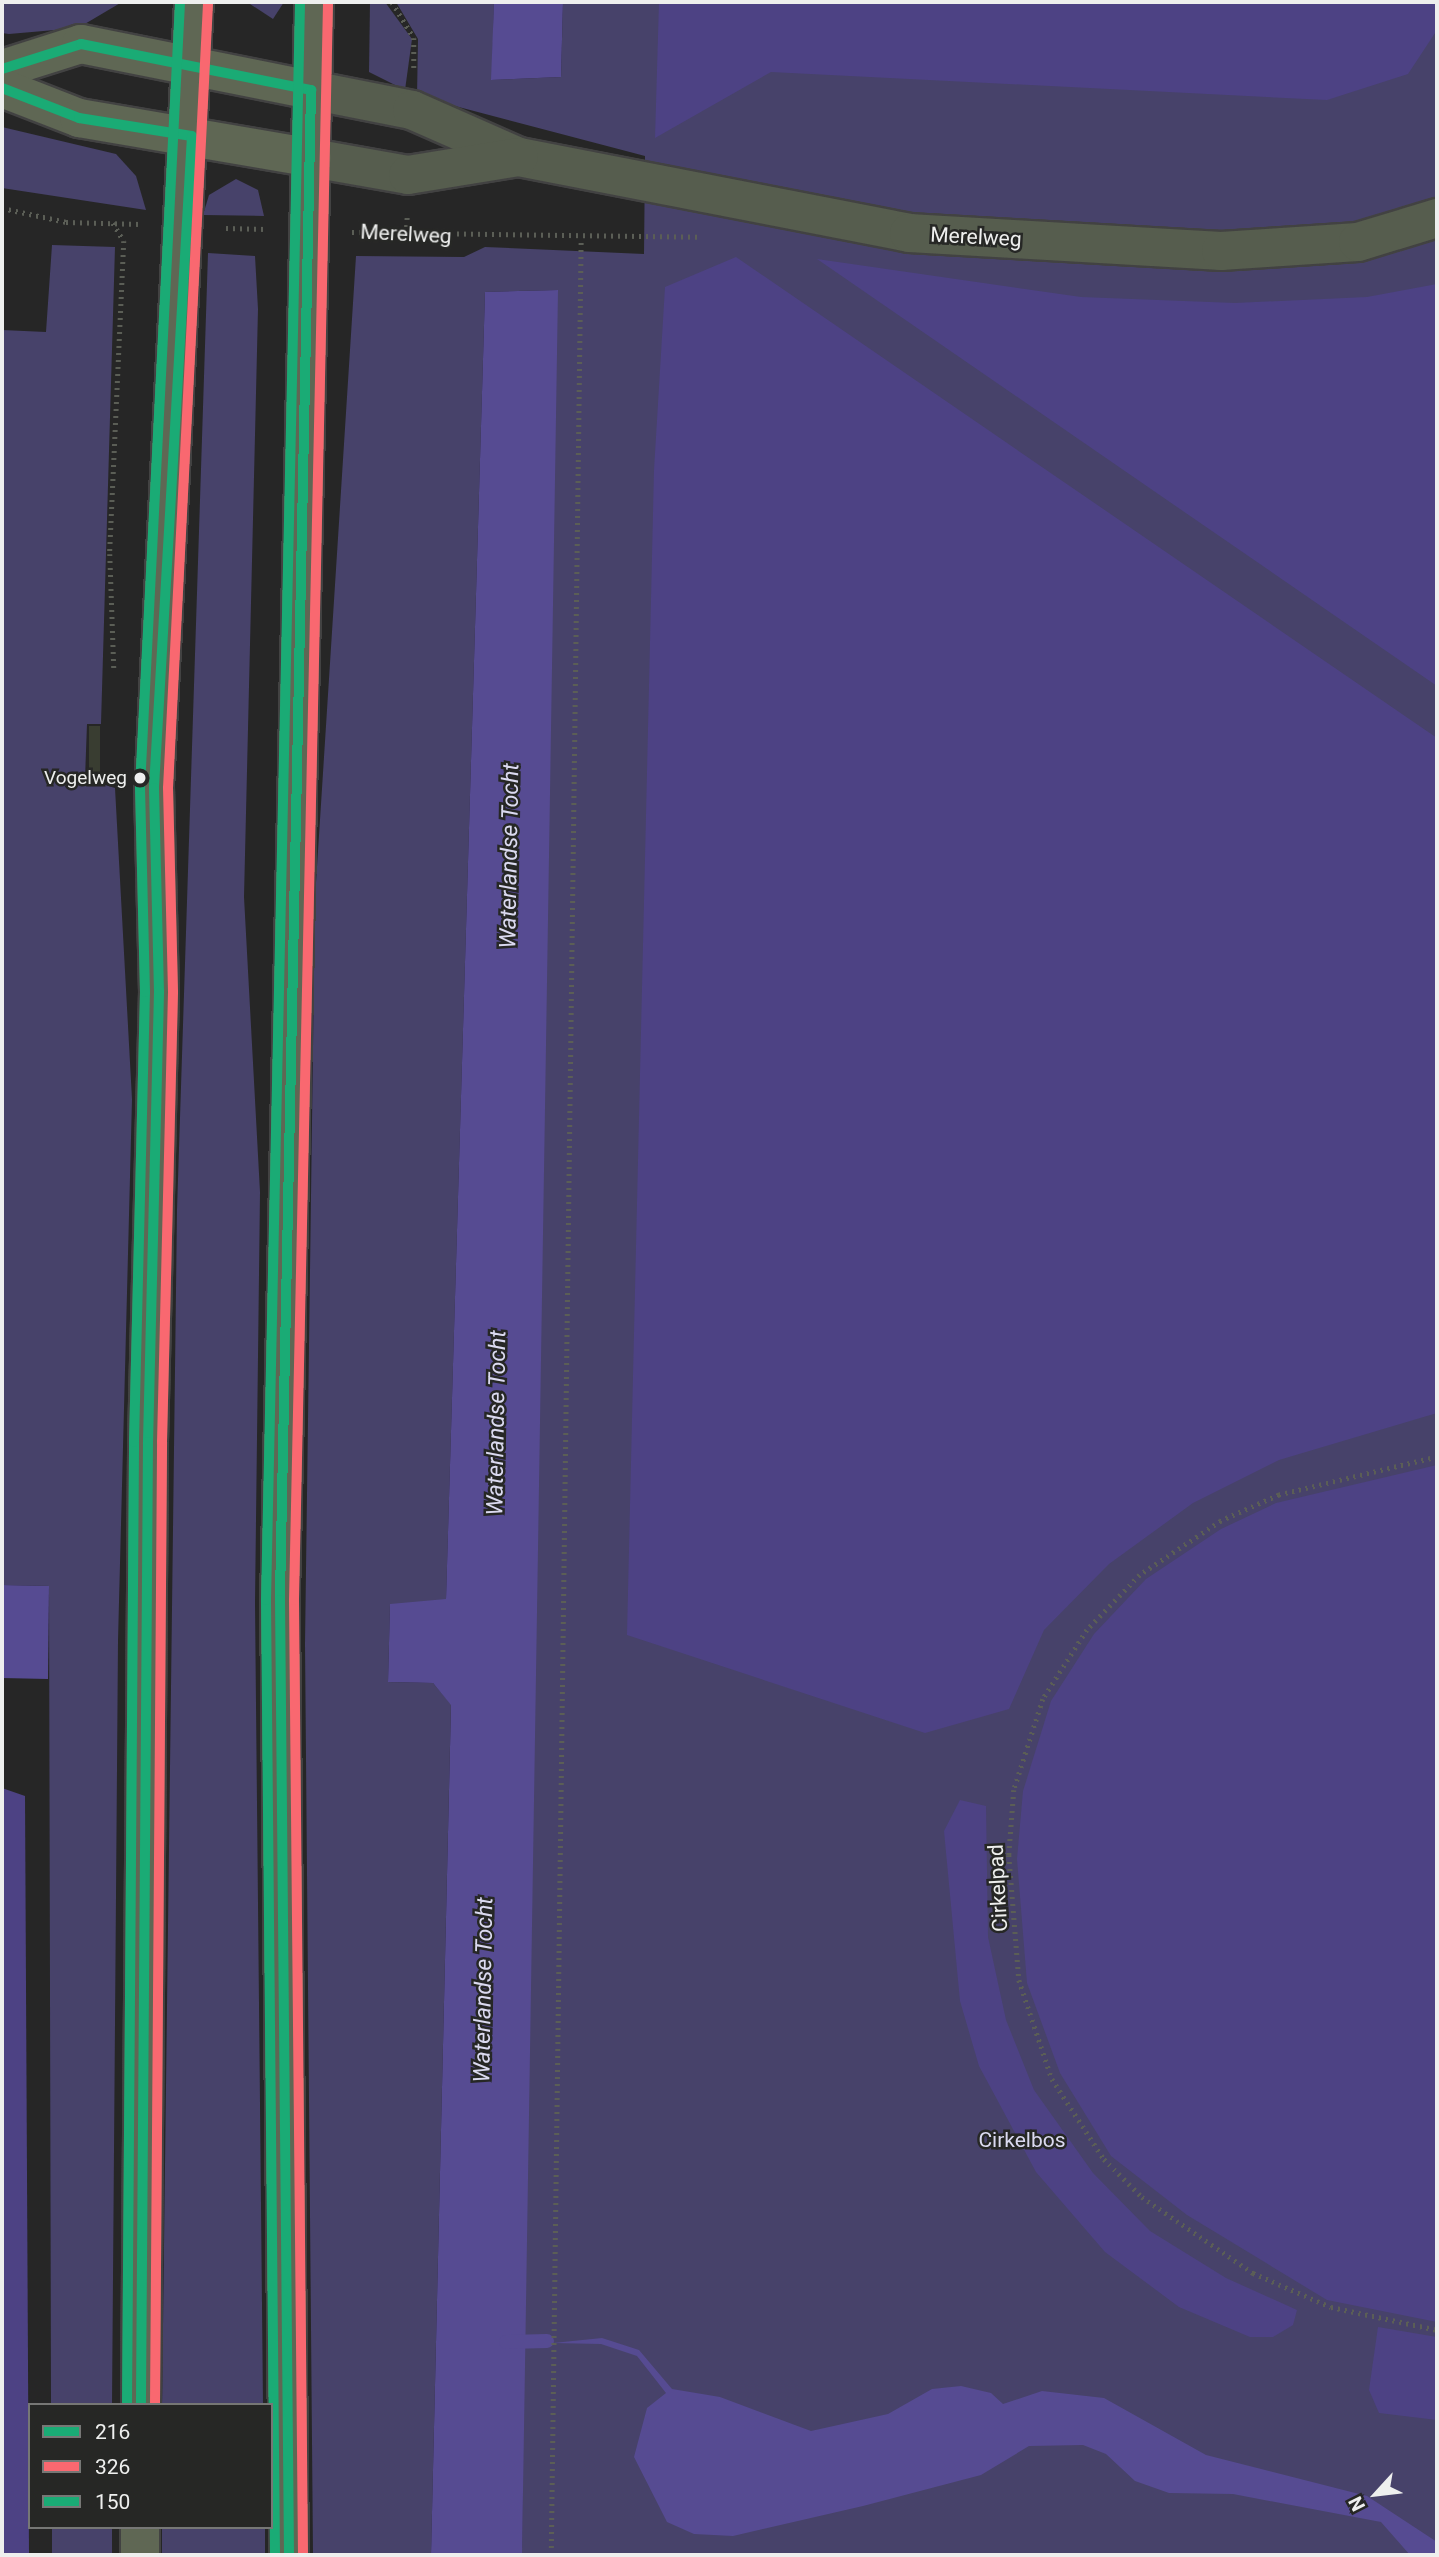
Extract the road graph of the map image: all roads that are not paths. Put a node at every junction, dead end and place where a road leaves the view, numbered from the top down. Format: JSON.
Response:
{"nodes":[{"id":1,"x":194,"y":2,"type":"edge"},
{"id":2,"x":314,"y":2,"type":"edge"},
{"id":3,"x":190,"y":66,"type":"junction"},
{"id":4,"x":2,"y":69,"type":"edge"},
{"id":5,"x":2,"y":88,"type":"edge"},
{"id":6,"x":311,"y":90,"type":"junction"},
{"id":7,"x":192,"y":136,"type":"junction"},
{"id":8,"x":519,"y":157,"type":"junction"},
{"id":9,"x":312,"y":158,"type":"junction"},
{"id":10,"x":1437,"y":218,"type":"edge"},
{"id":11,"x":141,"y":2403,"type":"edge"},
{"id":12,"x":140,"y":2529,"type":"edge"},
{"id":13,"x":140,"y":2555,"type":"edge"},
{"id":14,"x":289,"y":2555,"type":"edge"}],
"edges":[{"from":1,"to":3,"type":"main road"},
{"from":2,"to":6,"type":"main road"},
{"from":3,"to":4,"type":"main road"},
{"from":3,"to":6,"type":"main road"},
{"from":3,"to":7,"type":"main road"},
{"from":5,"to":7,"type":"main road"},
{"from":6,"to":8,"type":"street","name":"Merelweg"},
{"from":6,"to":9,"type":"main road"},
{"from":7,"to":9,"type":"main road"},
{"from":7,"to":11,"type":"main road"},
{"from":8,"to":9,"type":"street","name":"Merelweg"},
{"from":8,"to":10,"type":"street","name":"Merelweg"},
{"from":9,"to":14,"type":"main road"},
{"from":12,"to":13,"type":"main road"}]}
